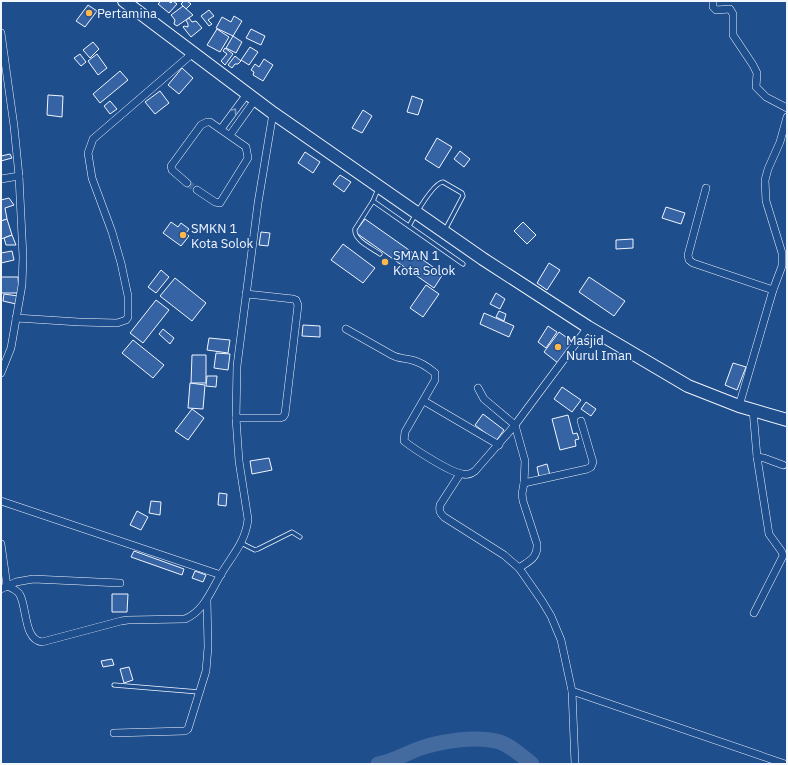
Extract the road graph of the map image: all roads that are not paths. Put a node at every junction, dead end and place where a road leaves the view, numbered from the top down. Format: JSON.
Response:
{"nodes":[{"id":1,"x":124,"y":1,"type":"edge"},
{"id":2,"x":713,"y":1,"type":"edge"},
{"id":3,"x":1,"y":33,"type":"edge"},
{"id":4,"x":193,"y":53,"type":"junction"},
{"id":5,"x":251,"y":97,"type":"junction"},
{"id":6,"x":787,"y":108,"type":"edge"},
{"id":7,"x":273,"y":113,"type":"junction"},
{"id":8,"x":787,"y":117,"type":"edge"},
{"id":9,"x":221,"y":129,"type":"junction"},
{"id":10,"x":230,"y":135,"type":"junction"},
{"id":11,"x":784,"y":143,"type":"edge"},
{"id":12,"x":19,"y":176,"type":"junction"},
{"id":13,"x":1,"y":179,"type":"edge"},
{"id":14,"x":187,"y":183,"type":"tunnel mouth"},
{"id":15,"x":379,"y":188,"type":"junction"},
{"id":16,"x":706,"y":188,"type":"dead end"},
{"id":17,"x":197,"y":190,"type":"tunnel mouth"},
{"id":18,"x":373,"y":201,"type":"junction"},
{"id":19,"x":416,"y":213,"type":"junction"},
{"id":20,"x":409,"y":226,"type":"junction"},
{"id":21,"x":444,"y":232,"type":"junction"},
{"id":22,"x":380,"y":254,"type":"dead end"},
{"id":23,"x":463,"y":264,"type":"dead end"},
{"id":24,"x":773,"y":290,"type":"junction"},
{"id":25,"x":246,"y":294,"type":"junction"},
{"id":26,"x":16,"y":318,"type":"junction"},
{"id":27,"x":588,"y":328,"type":"junction"},
{"id":28,"x":346,"y":329,"type":"dead end"},
{"id":29,"x":1,"y":373,"type":"edge"},
{"id":30,"x":478,"y":388,"type":"dead end"},
{"id":31,"x":424,"y":401,"type":"junction"},
{"id":32,"x":739,"y":406,"type":"junction"},
{"id":33,"x":754,"y":410,"type":"junction"},
{"id":34,"x":236,"y":418,"type":"junction"},
{"id":35,"x":787,"y":420,"type":"edge"},
{"id":36,"x":582,"y":421,"type":"dead end"},
{"id":37,"x":515,"y":425,"type":"junction"},
{"id":38,"x":499,"y":445,"type":"junction"},
{"id":39,"x":757,"y":457,"type":"junction"},
{"id":40,"x":783,"y":465,"type":"dead end"},
{"id":41,"x":460,"y":474,"type":"junction"},
{"id":42,"x":524,"y":483,"type":"junction"},
{"id":43,"x":1,"y":501,"type":"edge"},
{"id":44,"x":300,"y":537,"type":"dead end"},
{"id":45,"x":241,"y":543,"type":"junction"},
{"id":46,"x":1,"y":544,"type":"edge"},
{"id":47,"x":519,"y":568,"type":"junction"},
{"id":48,"x":221,"y":575,"type":"junction"},
{"id":49,"x":120,"y":583,"type":"dead end"},
{"id":50,"x":4,"y":587,"type":"edge"},
{"id":51,"x":207,"y":600,"type":"junction"},
{"id":52,"x":754,"y":613,"type":"dead end"},
{"id":53,"x":114,"y":686,"type":"dead end"},
{"id":54,"x":572,"y":691,"type":"junction"},
{"id":55,"x":199,"y":692,"type":"junction"},
{"id":56,"x":114,"y":733,"type":"dead end"},
{"id":57,"x":575,"y":764,"type":"edge"},
{"id":58,"x":785,"y":764,"type":"edge"}],
"edges":[{"from":1,"to":4,"type":"highway"},
{"from":2,"to":6,"type":"street"},
{"from":3,"to":12,"type":"street"},
{"from":4,"to":5,"type":"highway"},
{"from":4,"to":26,"type":"street"},
{"from":5,"to":7,"type":"highway"},
{"from":9,"to":5,"type":"street","one_way":true},
{"from":5,"to":10,"type":"street"},
{"from":7,"to":15,"type":"highway"},
{"from":7,"to":25,"type":"street"},
{"from":8,"to":11,"type":"street"},
{"from":9,"to":10,"type":"street"},
{"from":9,"to":14,"type":"street"},
{"from":10,"to":17,"type":"street"},
{"from":11,"to":24,"type":"street"},
{"from":12,"to":13,"type":"street"},
{"from":12,"to":26,"type":"street"},
{"from":15,"to":18,"type":"lane"},
{"from":15,"to":19,"type":"highway"},
{"from":16,"to":24,"type":"street"},
{"from":18,"to":20,"type":"lane"},
{"from":18,"to":22,"type":"lane"},
{"from":19,"to":20,"type":"lane"},
{"from":19,"to":21,"type":"highway"},
{"from":19,"to":21,"type":"lane"},
{"from":20,"to":23,"type":"lane"},
{"from":21,"to":27,"type":"highway"},
{"from":24,"to":32,"type":"street"},
{"from":25,"to":34,"type":"street"},
{"from":25,"to":34,"type":"street"},
{"from":26,"to":29,"type":"street"},
{"from":27,"to":32,"type":"highway"},
{"from":27,"to":37,"type":"street"},
{"from":28,"to":31,"type":"street"},
{"from":30,"to":37,"type":"street"},
{"from":31,"to":38,"type":"street"},
{"from":31,"to":41,"type":"street"},
{"from":32,"to":33,"type":"highway"},
{"from":33,"to":35,"type":"highway"},
{"from":33,"to":39,"type":"street"},
{"from":34,"to":45,"type":"street"},
{"from":36,"to":42,"type":"street"},
{"from":37,"to":38,"type":"street"},
{"from":37,"to":42,"type":"street"},
{"from":38,"to":41,"type":"street"},
{"from":39,"to":40,"type":"street"},
{"from":39,"to":52,"type":"street"},
{"from":41,"to":47,"type":"street"},
{"from":42,"to":47,"type":"street"},
{"from":43,"to":48,"type":"street"},
{"from":44,"to":45,"type":"lane"},
{"from":45,"to":48,"type":"street"},
{"from":46,"to":50,"type":"street"},
{"from":47,"to":54,"type":"street"},
{"from":48,"to":51,"type":"street"},
{"from":49,"to":50,"type":"street"},
{"from":50,"to":51,"type":"street"},
{"from":51,"to":55,"type":"street"},
{"from":53,"to":55,"type":"lane"},
{"from":54,"to":57,"type":"street"},
{"from":54,"to":58,"type":"street"},
{"from":55,"to":56,"type":"street"}]}
